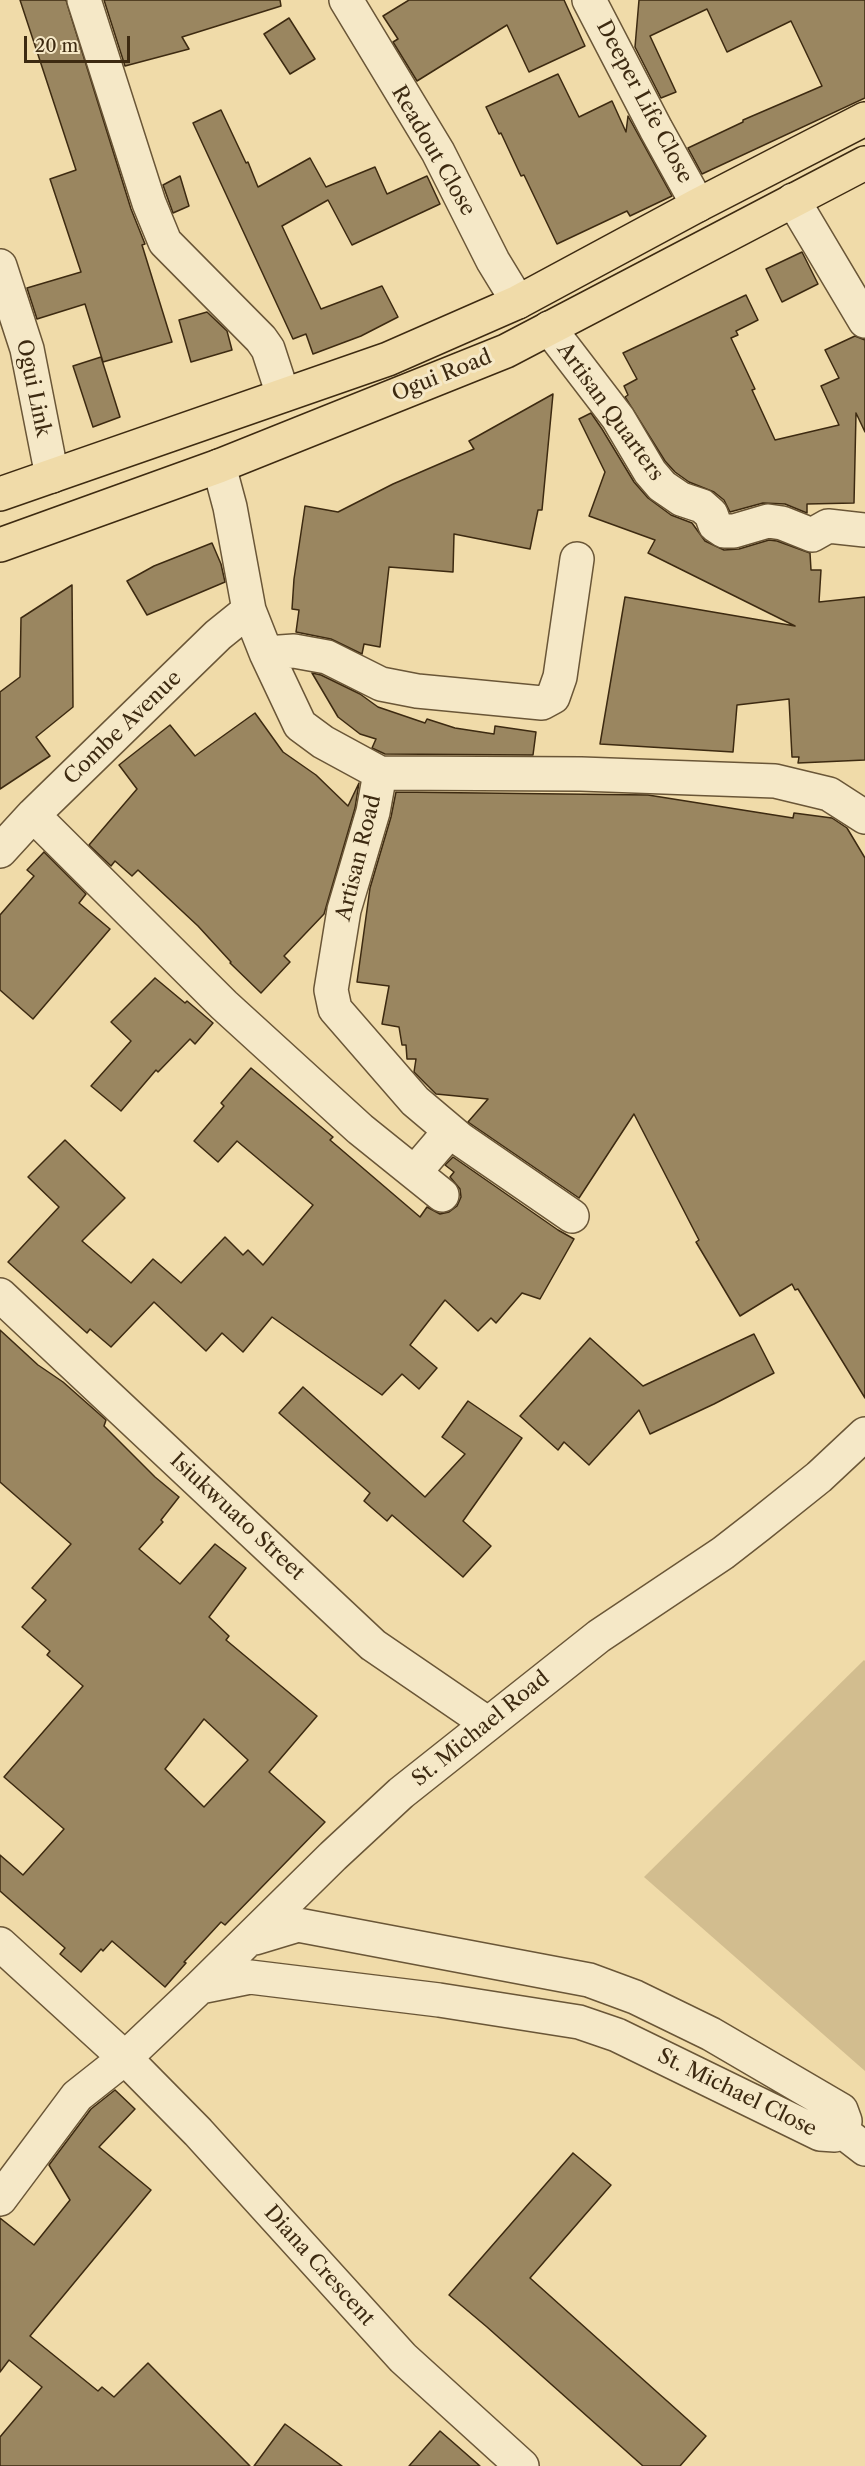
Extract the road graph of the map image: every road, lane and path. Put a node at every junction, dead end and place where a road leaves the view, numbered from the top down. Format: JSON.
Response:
{"nodes":[{"id":1,"x":84,"y":0,"type":"edge"},
{"id":2,"x":346,"y":0,"type":"edge"},
{"id":3,"x":589,"y":0,"type":"edge"},
{"id":4,"x":865,"y":119,"type":"edge"},
{"id":5,"x":865,"y":163,"type":"edge"},
{"id":6,"x":793,"y":200,"type":"junction"},
{"id":7,"x":698,"y":205,"type":"junction"},
{"id":8,"x":0,"y":266,"type":"edge"},
{"id":9,"x":518,"y":302,"type":"junction"},
{"id":10,"x":865,"y":321,"type":"edge"},
{"id":11,"x":549,"y":328,"type":"junction"},
{"id":12,"x":283,"y":395,"type":"junction"},
{"id":13,"x":219,"y":466,"type":"junction"},
{"id":14,"x":52,"y":476,"type":"junction"},
{"id":15,"x":0,"y":494,"type":"edge"},
{"id":16,"x":865,"y":531,"type":"edge"},
{"id":17,"x":0,"y":545,"type":"edge"},
{"id":18,"x":576,"y":559,"type":"dead end"},
{"id":19,"x":249,"y":610,"type":"junction"},
{"id":20,"x":266,"y":653,"type":"junction"},
{"id":21,"x":380,"y":773,"type":"junction"},
{"id":22,"x":33,"y":815,"type":"junction"},
{"id":23,"x":865,"y":817,"type":"edge"},
{"id":24,"x":0,"y":851,"type":"edge"},
{"id":25,"x":450,"y":1131,"type":"junction"},
{"id":26,"x":415,"y":1172,"type":"junction"},
{"id":27,"x":442,"y":1194,"type":"dead end"},
{"id":28,"x":572,"y":1216,"type":"dead end"},
{"id":29,"x":0,"y":1296,"type":"edge"},
{"id":30,"x":865,"y":1434,"type":"edge"},
{"id":31,"x":487,"y":1723,"type":"junction"},
{"id":32,"x":248,"y":1940,"type":"junction"},
{"id":33,"x":0,"y":1944,"type":"edge"},
{"id":34,"x":200,"y":1987,"type":"junction"},
{"id":35,"x":125,"y":2058,"type":"junction"},
{"id":36,"x":854,"y":2141,"type":"edge"},
{"id":37,"x":0,"y":2199,"type":"edge"},
{"id":38,"x":522,"y":2466,"type":"edge"}],
"edges":[{"from":1,"to":12,"type":"street"},
{"from":2,"to":9,"type":"street","name":"Readout Close"},
{"from":3,"to":7,"type":"street","name":"Deeper Life Close"},
{"from":4,"to":7,"type":"main road","name":"Ogui Road"},
{"from":5,"to":6,"type":"main road","name":"Ogui Road"},
{"from":6,"to":10,"type":"street"},
{"from":6,"to":11,"type":"main road","name":"Ogui Road"},
{"from":7,"to":9,"type":"main road","name":"Ogui Road"},
{"from":8,"to":14,"type":"street","name":"Ogui Link"},
{"from":9,"to":12,"type":"main road","name":"Ogui Road"},
{"from":11,"to":13,"type":"main road","name":"Ogui Road"},
{"from":11,"to":16,"type":"street","name":"Artisan Quarters"},
{"from":12,"to":14,"type":"main road","name":"Ogui Road"},
{"from":13,"to":17,"type":"main road","name":"Ogui Road"},
{"from":13,"to":19,"type":"street"},
{"from":14,"to":15,"type":"main road","name":"Ogui Road"},
{"from":18,"to":20,"type":"street"},
{"from":19,"to":20,"type":"street"},
{"from":19,"to":22,"type":"street","name":"Combe Avenue"},
{"from":20,"to":21,"type":"street"},
{"from":21,"to":23,"type":"street","name":"Artisan Road"},
{"from":21,"to":25,"type":"street","name":"Artisan Road"},
{"from":22,"to":24,"type":"street","name":"Combe Avenue"},
{"from":22,"to":26,"type":"street"},
{"from":25,"to":26,"type":"street"},
{"from":25,"to":28,"type":"street","name":"Artisan Road"},
{"from":26,"to":27,"type":"street"},
{"from":29,"to":31,"type":"street","name":"Isiukwuato Street"},
{"from":30,"to":31,"type":"street","name":"St. Michael Road"},
{"from":31,"to":32,"type":"street","name":"St. Michael Road"},
{"from":32,"to":34,"type":"street","name":"St. Michael Road"},
{"from":32,"to":36,"type":"street","name":"St. Michael Close"},
{"from":33,"to":35,"type":"street","name":"Diana Crescent"},
{"from":34,"to":35,"type":"street","name":"St. Michael Road"},
{"from":34,"to":36,"type":"street","name":"St. Michael Close"},
{"from":35,"to":37,"type":"street","name":"St. Michael Road"},
{"from":35,"to":38,"type":"street","name":"Diana Crescent"}]}
